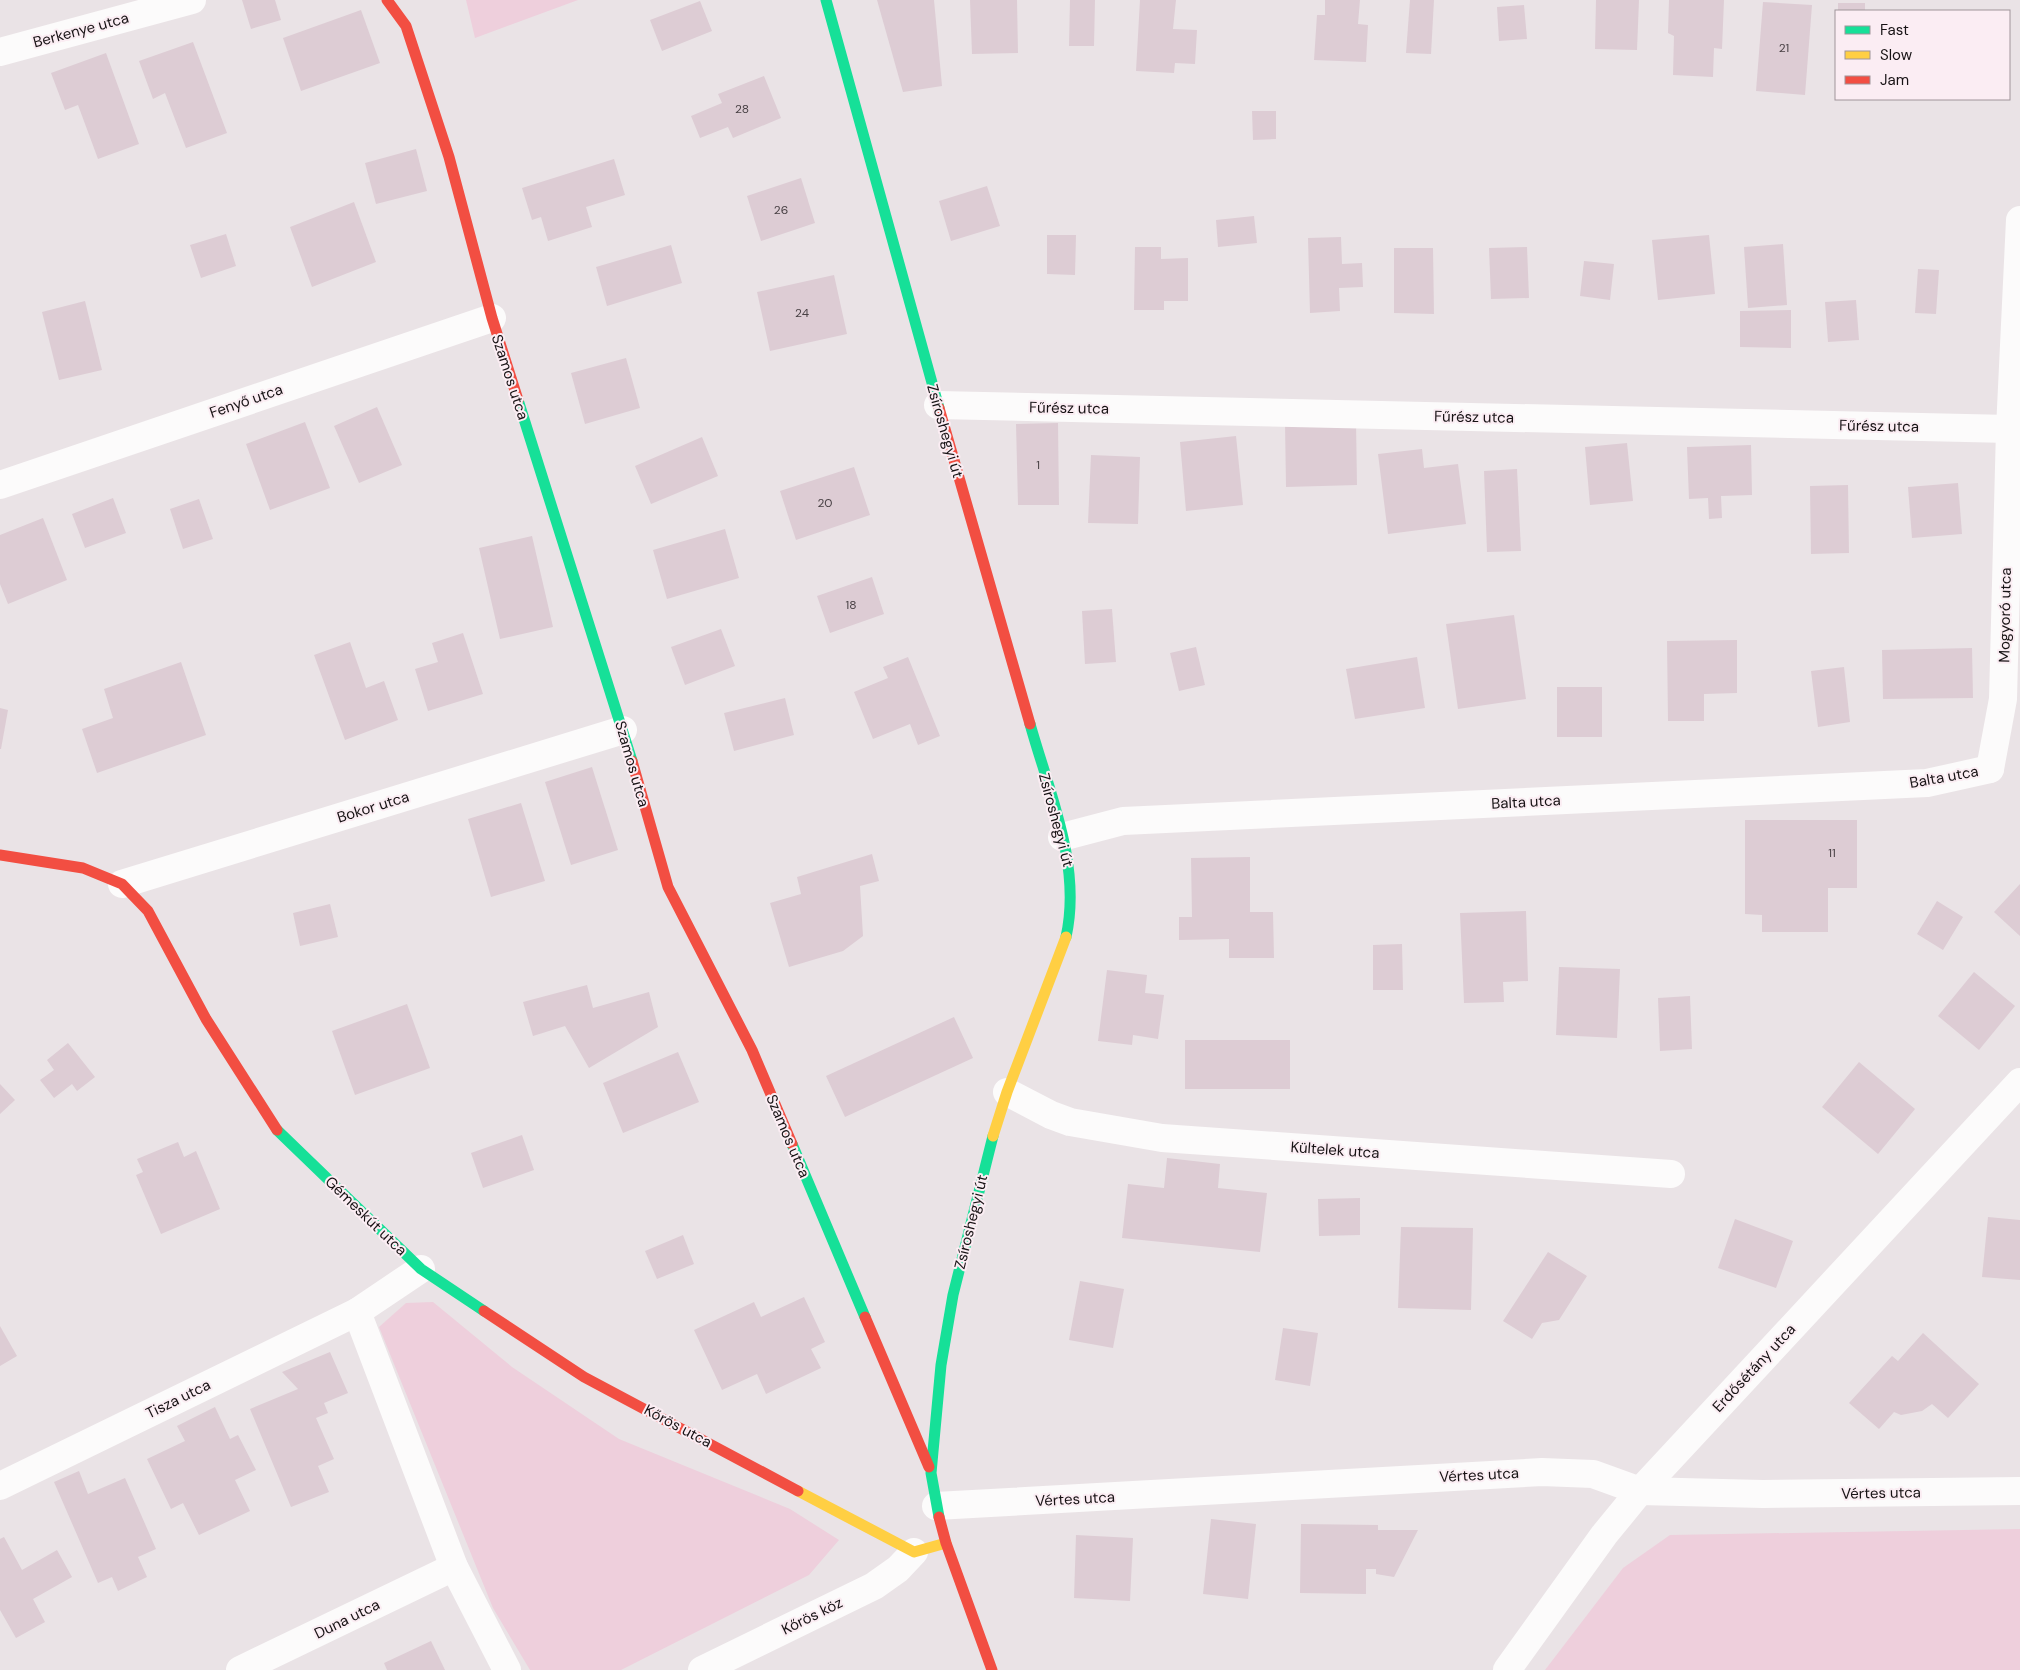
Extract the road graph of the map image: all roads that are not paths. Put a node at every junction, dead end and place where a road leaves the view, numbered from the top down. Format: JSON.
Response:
{"nodes":[{"id":1,"x":192,"y":0,"type":"edge"},
{"id":2,"x":387,"y":0,"type":"edge"},
{"id":3,"x":826,"y":0,"type":"edge"},
{"id":4,"x":0,"y":52,"type":"edge"},
{"id":5,"x":2020,"y":220,"type":"edge"},
{"id":6,"x":492,"y":318,"type":"junction"},
{"id":7,"x":938,"y":405,"type":"junction"},
{"id":8,"x":2010,"y":429,"type":"junction"},
{"id":9,"x":0,"y":485,"type":"edge"},
{"id":10,"x":2020,"y":721,"type":"edge"},
{"id":11,"x":623,"y":730,"type":"junction"},
{"id":12,"x":1990,"y":768,"type":"junction"},
{"id":13,"x":1062,"y":837,"type":"junction"},
{"id":14,"x":0,"y":855,"type":"edge"},
{"id":15,"x":122,"y":884,"type":"junction"},
{"id":16,"x":2019,"y":1085,"type":"edge"},
{"id":17,"x":1007,"y":1092,"type":"junction"},
{"id":18,"x":1671,"y":1174,"type":"dead end"},
{"id":19,"x":421,"y":1269,"type":"junction"},
{"id":20,"x":357,"y":1312,"type":"junction"},
{"id":21,"x":931,"y":1474,"type":"junction"},
{"id":22,"x":0,"y":1486,"type":"edge"},
{"id":23,"x":1640,"y":1491,"type":"junction"},
{"id":24,"x":2020,"y":1491,"type":"edge"},
{"id":25,"x":936,"y":1506,"type":"junction"},
{"id":26,"x":946,"y":1542,"type":"junction"},
{"id":27,"x":914,"y":1552,"type":"junction"},
{"id":28,"x":454,"y":1567,"type":"junction"},
{"id":29,"x":240,"y":1670,"type":"edge"},
{"id":30,"x":507,"y":1670,"type":"edge"},
{"id":31,"x":702,"y":1670,"type":"edge"},
{"id":32,"x":992,"y":1670,"type":"edge"},
{"id":33,"x":1507,"y":1670,"type":"edge"}],
"edges":[{"from":1,"to":4,"type":"street","name":"Berkenye utca"},
{"from":2,"to":6,"type":"street","name":"Szamos utca"},
{"from":3,"to":7,"type":"street","name":"Zsíroshegyi út"},
{"from":5,"to":8,"type":"street","name":"Mogyoró utca"},
{"from":6,"to":9,"type":"street","name":"Fenyő utca"},
{"from":6,"to":11,"type":"street","name":"Szamos utca"},
{"from":7,"to":8,"type":"street","name":"Fűrész utca"},
{"from":7,"to":13,"type":"street","name":"Zsíroshegyi út"},
{"from":8,"to":12,"type":"street","name":"Mogyoró utca"},
{"from":10,"to":12,"type":"street"},
{"from":11,"to":15,"type":"street","name":"Bokor utca"},
{"from":11,"to":21,"type":"street","name":"Szamos utca"},
{"from":12,"to":13,"type":"street","name":"Balta utca"},
{"from":13,"to":17,"type":"street","name":"Zsíroshegyi út"},
{"from":14,"to":15,"type":"street","name":"Gémeskút utca"},
{"from":15,"to":19,"type":"street","name":"Gémeskút utca"},
{"from":16,"to":23,"type":"street","name":"Erdősétány utca"},
{"from":17,"to":18,"type":"street","name":"Kültelek utca"},
{"from":17,"to":21,"type":"street","name":"Zsíroshegyi út"},
{"from":19,"to":20,"type":"street","name":"Gémeskút utca"},
{"from":19,"to":27,"type":"street","name":"Kőrös utca"},
{"from":20,"to":22,"type":"street","name":"Tisza utca"},
{"from":20,"to":28,"type":"street"},
{"from":21,"to":25,"type":"street","name":"Zsíroshegyi út"},
{"from":23,"to":24,"type":"street","name":"Vértes utca"},
{"from":23,"to":25,"type":"street","name":"Vértes utca"},
{"from":23,"to":33,"type":"street","name":"Erdősétány utca"},
{"from":25,"to":26,"type":"street","name":"Zsíroshegyi út"},
{"from":26,"to":27,"type":"street"},
{"from":26,"to":32,"type":"street","name":"Zsíroshegyi út"},
{"from":27,"to":31,"type":"street","name":"Kőrös köz"},
{"from":28,"to":29,"type":"street","name":"Duna utca"},
{"from":28,"to":30,"type":"street"}]}
